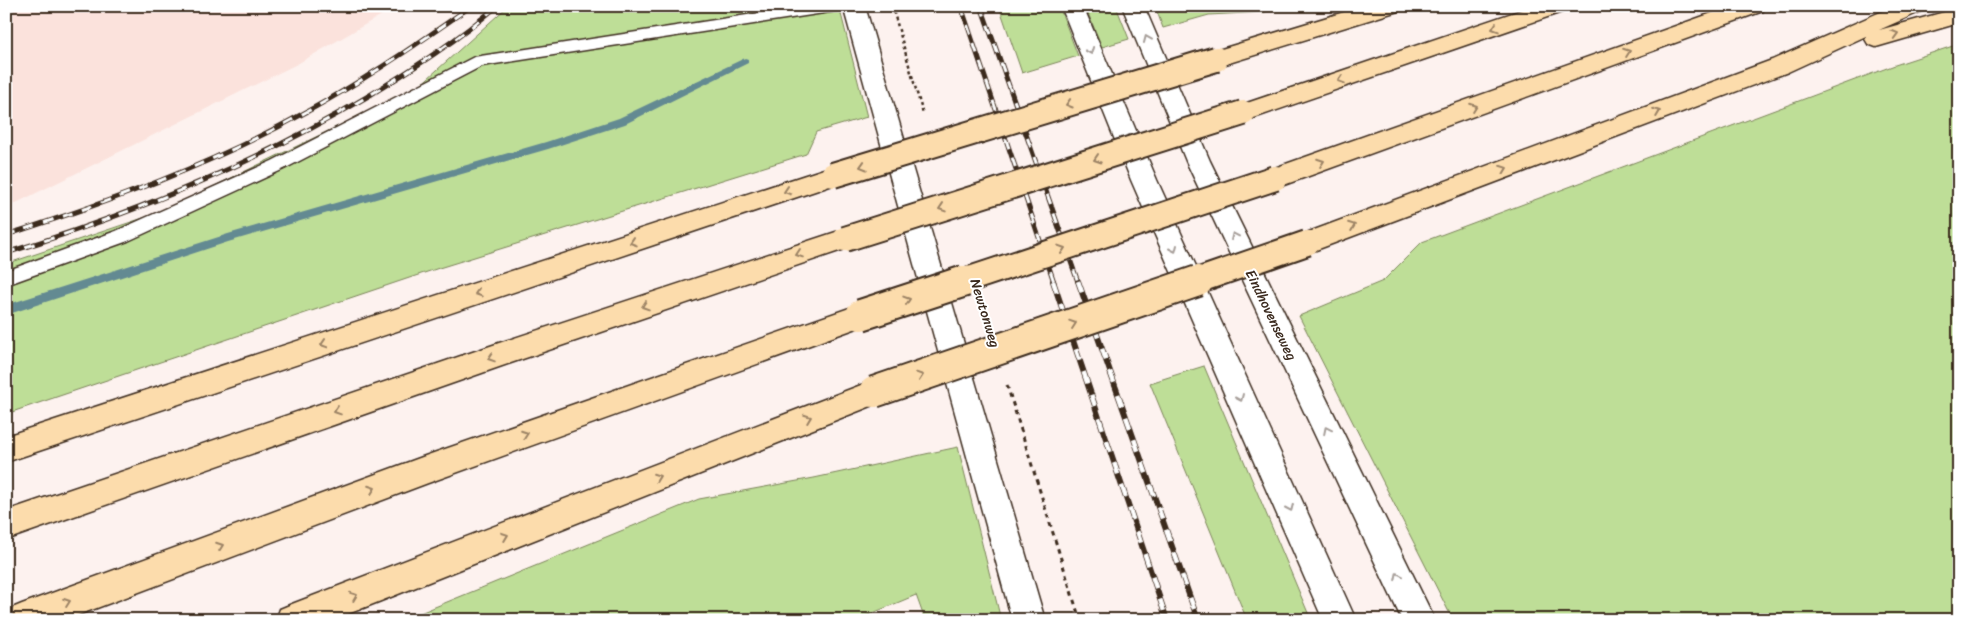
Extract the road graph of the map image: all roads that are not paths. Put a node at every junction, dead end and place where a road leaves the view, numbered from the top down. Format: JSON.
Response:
{"nodes":[{"id":1,"x":837,"y":6,"type":"edge"},
{"id":2,"x":854,"y":6,"type":"edge"},
{"id":3,"x":1072,"y":6,"type":"edge"},
{"id":4,"x":1133,"y":6,"type":"edge"},
{"id":5,"x":1361,"y":6,"type":"edge"},
{"id":6,"x":1390,"y":6,"type":"edge"},
{"id":7,"x":1557,"y":6,"type":"edge"},
{"id":8,"x":1755,"y":6,"type":"edge"},
{"id":9,"x":1914,"y":6,"type":"edge"},
{"id":10,"x":1959,"y":15,"type":"edge"},
{"id":11,"x":1216,"y":59,"type":"junction"},
{"id":12,"x":1780,"y":66,"type":"junction"},
{"id":13,"x":6,"y":278,"type":"edge"},
{"id":14,"x":6,"y":449,"type":"edge"},
{"id":15,"x":6,"y":526,"type":"edge"},
{"id":16,"x":22,"y":620,"type":"edge"},
{"id":17,"x":292,"y":620,"type":"edge"},
{"id":18,"x":1028,"y":620,"type":"edge"},
{"id":19,"x":1340,"y":620,"type":"edge"},
{"id":20,"x":1419,"y":620,"type":"edge"}],
"edges":[{"from":1,"to":13,"type":"lane"},
{"from":2,"to":18,"type":"main road"},
{"from":3,"to":19,"type":"main road","one_way":true},
{"from":20,"to":4,"type":"main road","name":"Eindhovenseweg","one_way":true},
{"from":5,"to":11,"type":"highway"},
{"from":6,"to":11,"type":"highway"},
{"from":7,"to":15,"type":"highway","one_way":true,"bridge":true},
{"from":16,"to":8,"type":"highway","one_way":true,"bridge":true},
{"from":9,"to":12,"type":"highway"},
{"from":12,"to":10,"type":"highway","one_way":true},
{"from":11,"to":14,"type":"highway","one_way":true,"bridge":true},
{"from":17,"to":12,"type":"highway","one_way":true,"bridge":true}]}
